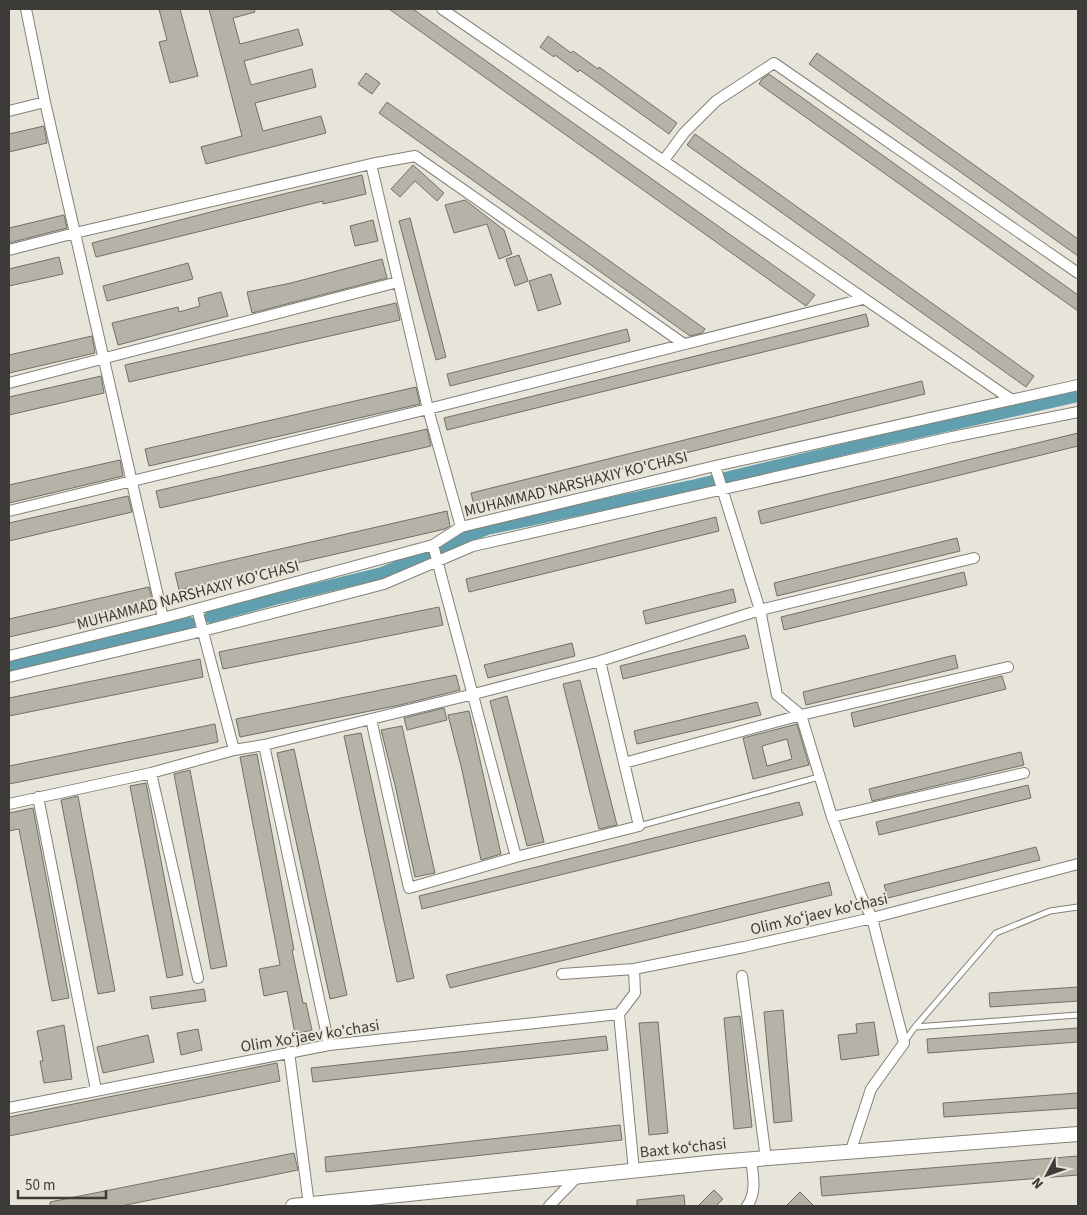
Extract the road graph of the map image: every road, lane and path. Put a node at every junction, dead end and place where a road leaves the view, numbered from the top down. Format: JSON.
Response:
{"nodes":[{"id":1,"x":26,"y":9,"type":"edge"},
{"id":2,"x":442,"y":9,"type":"edge"},
{"id":3,"x":45,"y":102,"type":"junction"},
{"id":4,"x":9,"y":111,"type":"edge"},
{"id":5,"x":664,"y":160,"type":"junction"},
{"id":6,"x":371,"y":164,"type":"junction"},
{"id":7,"x":75,"y":233,"type":"junction"},
{"id":8,"x":9,"y":250,"type":"edge"},
{"id":9,"x":1078,"y":273,"type":"edge"},
{"id":10,"x":398,"y":282,"type":"junction"},
{"id":11,"x":863,"y":299,"type":"junction"},
{"id":12,"x":684,"y":344,"type":"junction"},
{"id":13,"x":104,"y":358,"type":"junction"},
{"id":14,"x":9,"y":383,"type":"edge"},
{"id":15,"x":1078,"y":385,"type":"edge"},
{"id":16,"x":1012,"y":400,"type":"junction"},
{"id":17,"x":428,"y":409,"type":"junction"},
{"id":18,"x":1078,"y":412,"type":"edge"},
{"id":19,"x":715,"y":466,"type":"junction"},
{"id":20,"x":132,"y":482,"type":"junction"},
{"id":21,"x":722,"y":489,"type":"junction"},
{"id":22,"x":9,"y":512,"type":"edge"},
{"id":23,"x":461,"y":527,"type":"junction"},
{"id":24,"x":433,"y":545,"type":"junction"},
{"id":25,"x":974,"y":558,"type":"dead end"},
{"id":26,"x":438,"y":560,"type":"junction"},
{"id":27,"x":197,"y":609,"type":"junction"},
{"id":28,"x":760,"y":610,"type":"junction"},
{"id":29,"x":163,"y":618,"type":"junction"},
{"id":30,"x":203,"y":631,"type":"junction"},
{"id":31,"x":9,"y":656,"type":"edge"},
{"id":32,"x":600,"y":661,"type":"junction"},
{"id":33,"x":1008,"y":666,"type":"dead end"},
{"id":34,"x":9,"y":677,"type":"edge"},
{"id":35,"x":474,"y":694,"type":"junction"},
{"id":36,"x":801,"y":715,"type":"junction"},
{"id":37,"x":371,"y":720,"type":"junction"},
{"id":38,"x":264,"y":745,"type":"junction"},
{"id":39,"x":234,"y":750,"type":"junction"},
{"id":40,"x":624,"y":763,"type":"junction"},
{"id":41,"x":151,"y":773,"type":"junction"},
{"id":42,"x":1024,"y":773,"type":"dead end"},
{"id":43,"x":820,"y":777,"type":"junction"},
{"id":44,"x":38,"y":798,"type":"junction"},
{"id":45,"x":9,"y":804,"type":"edge"},
{"id":46,"x":832,"y":817,"type":"junction"},
{"id":47,"x":639,"y":826,"type":"junction"},
{"id":48,"x":516,"y":858,"type":"junction"},
{"id":49,"x":1078,"y":864,"type":"edge"},
{"id":50,"x":1078,"y":907,"type":"edge"},
{"id":51,"x":872,"y":918,"type":"junction"},
{"id":52,"x":634,"y":969,"type":"junction"},
{"id":53,"x":562,"y":974,"type":"dead end"},
{"id":54,"x":742,"y":976,"type":"dead end"},
{"id":55,"x":198,"y":978,"type":"dead end"},
{"id":56,"x":619,"y":1014,"type":"junction"},
{"id":57,"x":1078,"y":1015,"type":"edge"},
{"id":58,"x":915,"y":1027,"type":"junction"},
{"id":59,"x":904,"y":1043,"type":"junction"},
{"id":60,"x":329,"y":1045,"type":"junction"},
{"id":61,"x":289,"y":1052,"type":"junction"},
{"id":62,"x":96,"y":1090,"type":"junction"},
{"id":63,"x":9,"y":1108,"type":"edge"},
{"id":64,"x":1078,"y":1134,"type":"edge"},
{"id":65,"x":850,"y":1152,"type":"junction"},
{"id":66,"x":751,"y":1159,"type":"junction"},
{"id":67,"x":766,"y":1159,"type":"junction"},
{"id":68,"x":634,"y":1171,"type":"junction"},
{"id":69,"x":577,"y":1177,"type":"junction"},
{"id":70,"x":309,"y":1205,"type":"junction"},
{"id":71,"x":293,"y":1206,"type":"edge"},
{"id":72,"x":549,"y":1206,"type":"edge"},
{"id":73,"x":747,"y":1206,"type":"edge"}],
"edges":[{"from":1,"to":3,"type":"street"},
{"from":2,"to":5,"type":"street"},
{"from":3,"to":4,"type":"street"},
{"from":3,"to":7,"type":"street"},
{"from":5,"to":9,"type":"street"},
{"from":5,"to":11,"type":"street"},
{"from":6,"to":7,"type":"street"},
{"from":6,"to":10,"type":"street"},
{"from":6,"to":12,"type":"street"},
{"from":7,"to":8,"type":"street"},
{"from":7,"to":13,"type":"street"},
{"from":10,"to":13,"type":"street"},
{"from":10,"to":17,"type":"street"},
{"from":11,"to":12,"type":"street"},
{"from":11,"to":16,"type":"street"},
{"from":12,"to":17,"type":"street"},
{"from":13,"to":14,"type":"street"},
{"from":13,"to":20,"type":"street"},
{"from":15,"to":16,"type":"street","name":"MUHAMMAD NARSHAXIY KO'CHASI"},
{"from":16,"to":19,"type":"street","name":"MUHAMMAD NARSHAXIY KO'CHASI"},
{"from":17,"to":20,"type":"street"},
{"from":17,"to":23,"type":"street"},
{"from":18,"to":21,"type":"street"},
{"from":19,"to":21,"type":"street"},
{"from":19,"to":23,"type":"street","name":"MUHAMMAD NARSHAXIY KO'CHASI"},
{"from":20,"to":22,"type":"street"},
{"from":20,"to":29,"type":"street"},
{"from":21,"to":26,"type":"street"},
{"from":21,"to":28,"type":"street"},
{"from":23,"to":24,"type":"street","name":"MUHAMMAD NARSHAXIY KO'CHASI"},
{"from":24,"to":26,"type":"street"},
{"from":24,"to":27,"type":"street","name":"MUHAMMAD NARSHAXIY KO'CHASI"},
{"from":25,"to":28,"type":"street"},
{"from":26,"to":30,"type":"street"},
{"from":26,"to":35,"type":"street"},
{"from":27,"to":29,"type":"street","name":"MUHAMMAD NARSHAXIY KO'CHASI"},
{"from":27,"to":30,"type":"street"},
{"from":28,"to":32,"type":"street"},
{"from":28,"to":36,"type":"street"},
{"from":29,"to":31,"type":"street","name":"MUHAMMAD NARSHAXIY KO'CHASI"},
{"from":30,"to":34,"type":"street"},
{"from":30,"to":39,"type":"street"},
{"from":32,"to":35,"type":"street"},
{"from":32,"to":40,"type":"street"},
{"from":33,"to":36,"type":"street"},
{"from":35,"to":37,"type":"street"},
{"from":35,"to":48,"type":"street"},
{"from":36,"to":40,"type":"street"},
{"from":36,"to":43,"type":"street"},
{"from":37,"to":38,"type":"street"},
{"from":37,"to":48,"type":"street"},
{"from":38,"to":39,"type":"street"},
{"from":38,"to":60,"type":"street"},
{"from":39,"to":41,"type":"street"},
{"from":40,"to":47,"type":"street"},
{"from":41,"to":44,"type":"street"},
{"from":41,"to":55,"type":"street"},
{"from":42,"to":46,"type":"street"},
{"from":43,"to":46,"type":"street"},
{"from":43,"to":47,"type":"lane"},
{"from":44,"to":45,"type":"street"},
{"from":44,"to":62,"type":"street"},
{"from":46,"to":51,"type":"street"},
{"from":47,"to":48,"type":"street"},
{"from":49,"to":51,"type":"street","name":"Olim Xoʻjaev ko'chasi"},
{"from":50,"to":58,"type":"lane"},
{"from":51,"to":52,"type":"street","name":"Olim Xoʻjaev ko'chasi"},
{"from":51,"to":59,"type":"street"},
{"from":52,"to":53,"type":"street","name":"Olim Xoʻjaev ko'chasi"},
{"from":52,"to":56,"type":"street"},
{"from":54,"to":67,"type":"street"},
{"from":56,"to":60,"type":"street","name":"Olim Xoʻjaev ko'chasi"},
{"from":56,"to":68,"type":"street"},
{"from":57,"to":58,"type":"lane"},
{"from":58,"to":59,"type":"lane"},
{"from":59,"to":65,"type":"street"},
{"from":60,"to":61,"type":"street","name":"Olim Xoʻjaev ko'chasi"},
{"from":61,"to":62,"type":"street","name":"Olim Xoʻjaev ko'chasi"},
{"from":61,"to":70,"type":"street"},
{"from":62,"to":63,"type":"street","name":"Olim Xoʻjaev ko'chasi"},
{"from":64,"to":65,"type":"main road","name":"Baxt koʻchasi"},
{"from":65,"to":67,"type":"main road","name":"Baxt koʻchasi"},
{"from":66,"to":67,"type":"main road","name":"Baxt koʻchasi"},
{"from":66,"to":68,"type":"main road","name":"Baxt koʻchasi"},
{"from":66,"to":73,"type":"street"},
{"from":68,"to":69,"type":"main road","name":"Baxt koʻchasi"},
{"from":69,"to":70,"type":"main road","name":"Baxt koʻchasi"},
{"from":69,"to":72,"type":"street"},
{"from":70,"to":71,"type":"main road","name":"Baxt koʻchasi"}]}
